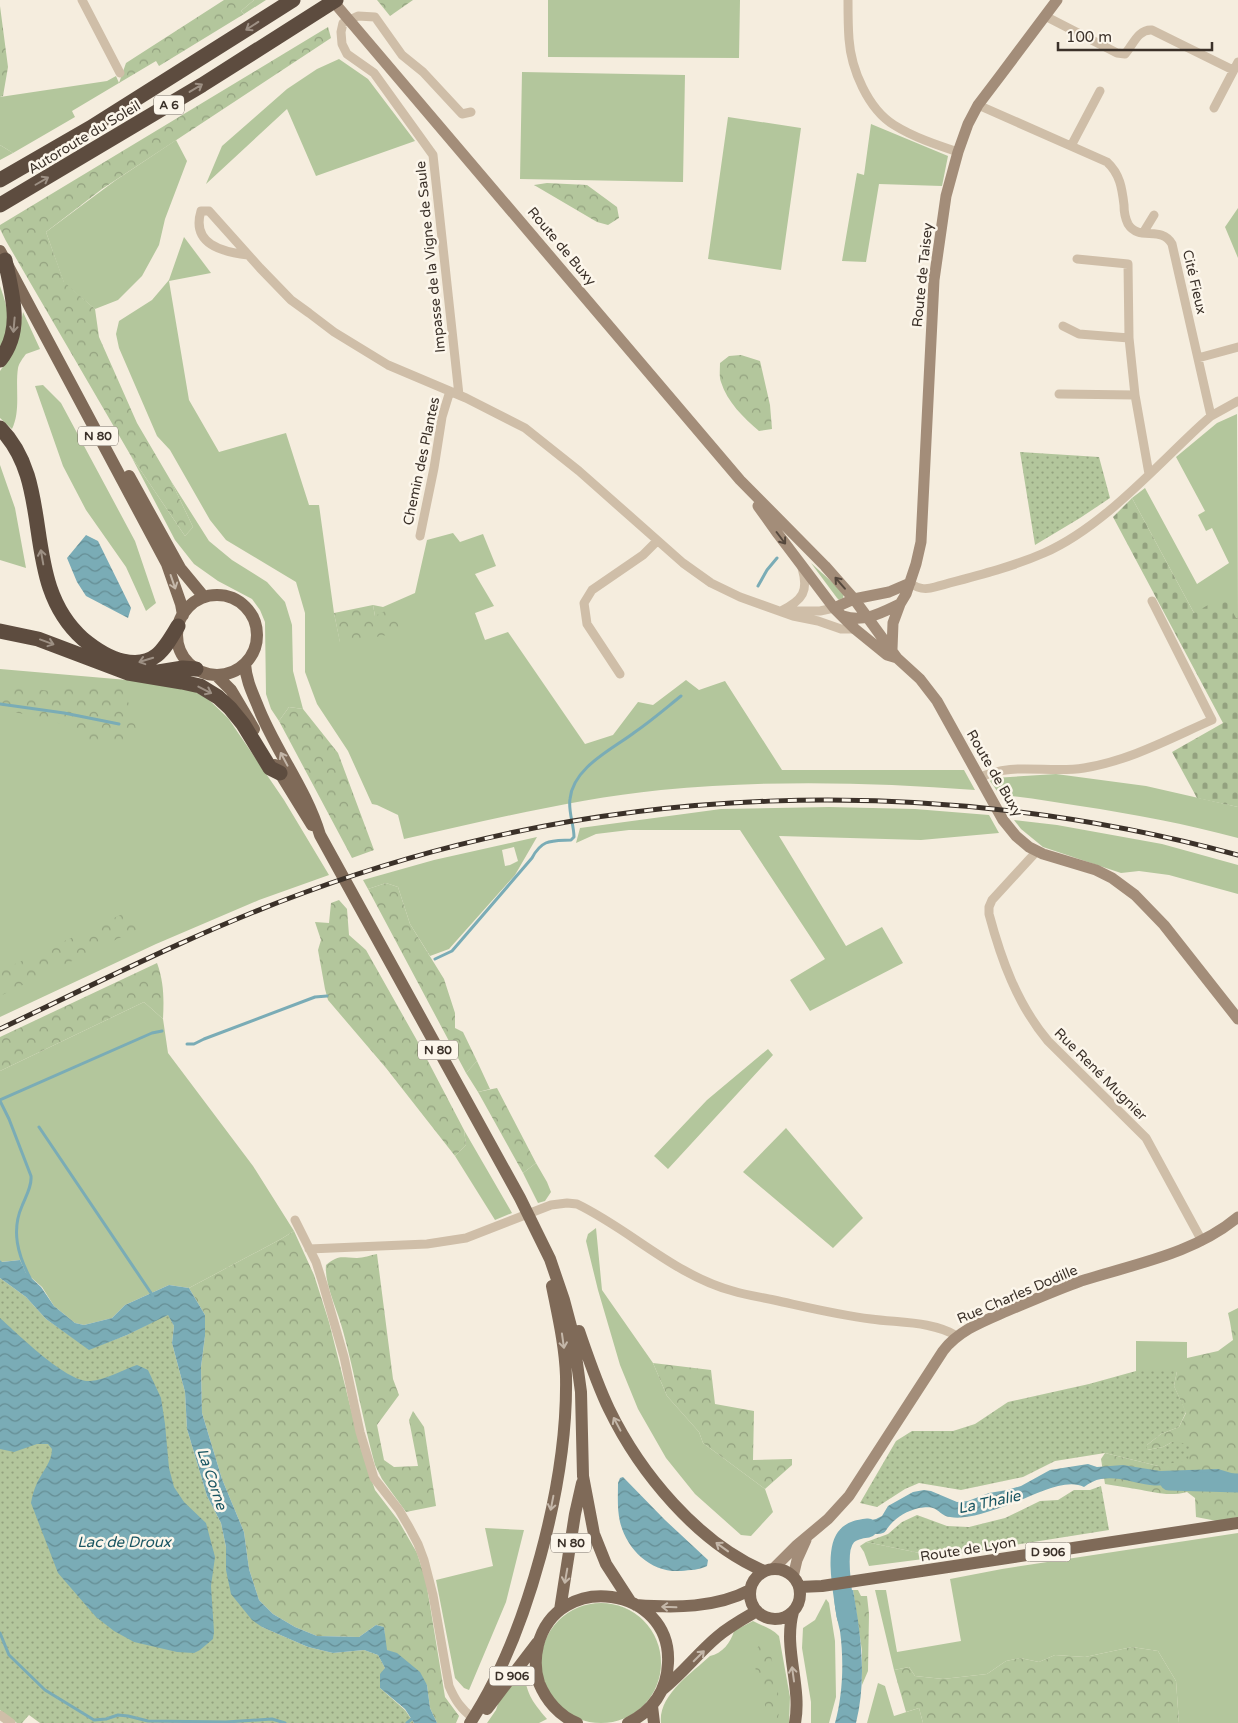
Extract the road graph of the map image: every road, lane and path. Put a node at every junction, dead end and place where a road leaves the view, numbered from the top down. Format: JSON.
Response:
{"nodes":[{"id":1,"x":82,"y":0,"type":"edge"},
{"id":2,"x":294,"y":0,"type":"edge"},
{"id":3,"x":334,"y":0,"type":"edge"},
{"id":4,"x":848,"y":0,"type":"edge"},
{"id":5,"x":1057,"y":0,"type":"edge"},
{"id":6,"x":1045,"y":16,"type":"junction"},
{"id":7,"x":1238,"y":62,"type":"edge"},
{"id":8,"x":1233,"y":70,"type":"junction"},
{"id":9,"x":120,"y":74,"type":"dead end"},
{"id":10,"x":1100,"y":91,"type":"dead end"},
{"id":11,"x":978,"y":105,"type":"junction"},
{"id":12,"x":1214,"y":108,"type":"dead end"},
{"id":13,"x":470,"y":112,"type":"dead end"},
{"id":14,"x":1072,"y":146,"type":"junction"},
{"id":15,"x":958,"y":152,"type":"junction"},
{"id":16,"x":0,"y":180,"type":"edge"},
{"id":17,"x":0,"y":205,"type":"edge"},
{"id":18,"x":1154,"y":215,"type":"dead end"},
{"id":19,"x":1144,"y":233,"type":"junction"},
{"id":20,"x":2,"y":255,"type":"edge"},
{"id":21,"x":248,"y":255,"type":"junction"},
{"id":22,"x":1077,"y":259,"type":"dead end"},
{"id":23,"x":1063,"y":326,"type":"dead end"},
{"id":24,"x":1129,"y":338,"type":"junction"},
{"id":25,"x":1238,"y":347,"type":"edge"},
{"id":26,"x":1198,"y":358,"type":"junction"},
{"id":27,"x":0,"y":360,"type":"edge"},
{"id":28,"x":455,"y":393,"type":"junction"},
{"id":29,"x":1059,"y":394,"type":"dead end"},
{"id":30,"x":1134,"y":395,"type":"junction"},
{"id":31,"x":1238,"y":401,"type":"edge"},
{"id":32,"x":1212,"y":416,"type":"junction"},
{"id":33,"x":0,"y":428,"type":"edge"},
{"id":34,"x":1149,"y":474,"type":"junction"},
{"id":35,"x":740,"y":480,"type":"junction"},
{"id":36,"x":420,"y":536,"type":"dead end"},
{"id":37,"x":657,"y":541,"type":"junction"},
{"id":38,"x":801,"y":565,"type":"junction"},
{"id":39,"x":910,"y":583,"type":"junction"},
{"id":40,"x":204,"y":597,"type":"junction"},
{"id":41,"x":854,"y":599,"type":"junction"},
{"id":42,"x":1152,"y":601,"type":"dead end"},
{"id":43,"x":900,"y":604,"type":"junction"},
{"id":44,"x":781,"y":611,"type":"junction"},
{"id":45,"x":838,"y":611,"type":"junction"},
{"id":46,"x":868,"y":618,"type":"junction"},
{"id":47,"x":180,"y":620,"type":"junction"},
{"id":48,"x":855,"y":629,"type":"junction"},
{"id":49,"x":0,"y":631,"type":"edge"},
{"id":50,"x":894,"y":653,"type":"junction"},
{"id":51,"x":245,"y":664,"type":"junction"},
{"id":52,"x":196,"y":669,"type":"junction"},
{"id":53,"x":620,"y":674,"type":"dead end"},
{"id":54,"x":140,"y":676,"type":"junction"},
{"id":55,"x":217,"y":676,"type":"junction"},
{"id":56,"x":280,"y":773,"type":"junction"},
{"id":57,"x":979,"y":778,"type":"junction"},
{"id":58,"x":320,"y":835,"type":"junction"},
{"id":59,"x":1037,"y":851,"type":"junction"},
{"id":60,"x":1238,"y":1019,"type":"edge"},
{"id":61,"x":1238,"y":1217,"type":"edge"},
{"id":62,"x":295,"y":1220,"type":"dead end"},
{"id":63,"x":1202,"y":1241,"type":"junction"},
{"id":64,"x":309,"y":1249,"type":"junction"},
{"id":65,"x":550,"y":1259,"type":"junction"},
{"id":66,"x":560,"y":1287,"type":"junction"},
{"id":67,"x":957,"y":1336,"type":"junction"},
{"id":68,"x":583,"y":1476,"type":"junction"},
{"id":69,"x":1238,"y":1523,"type":"edge"},
{"id":70,"x":807,"y":1538,"type":"junction"},
{"id":71,"x":768,"y":1570,"type":"junction"},
{"id":72,"x":797,"y":1586,"type":"junction"},
{"id":73,"x":750,"y":1590,"type":"junction"},
{"id":74,"x":633,"y":1603,"type":"junction"},
{"id":75,"x":560,"y":1610,"type":"junction"},
{"id":76,"x":757,"y":1611,"type":"junction"},
{"id":77,"x":793,"y":1612,"type":"junction"},
{"id":78,"x":540,"y":1639,"type":"junction"},
{"id":79,"x":663,"y":1689,"type":"junction"},
{"id":80,"x":652,"y":1706,"type":"junction"},
{"id":81,"x":0,"y":1715,"type":"edge"},
{"id":82,"x":473,"y":1721,"type":"edge"},
{"id":83,"x":574,"y":1722,"type":"edge"},
{"id":84,"x":11,"y":1723,"type":"edge"},
{"id":85,"x":555,"y":1723,"type":"edge"},
{"id":86,"x":628,"y":1723,"type":"edge"},
{"id":87,"x":654,"y":1723,"type":"edge"},
{"id":88,"x":794,"y":1723,"type":"edge"}],
"edges":[{"from":1,"to":9,"type":"street"},
{"from":2,"to":16,"type":"highway","name":"Autoroute du Soleil","number":"A 6","one_way":true},
{"from":17,"to":3,"type":"highway","name":"Autoroute du Soleil","number":"A 6","one_way":true},
{"from":3,"to":35,"type":"main road","name":"Route de Buxy"},
{"from":4,"to":15,"type":"street"},
{"from":5,"to":6,"type":"main road","name":"Route de Taisey"},
{"from":6,"to":8,"type":"street"},
{"from":6,"to":11,"type":"main road","name":"Route de Taisey"},
{"from":7,"to":8,"type":"street"},
{"from":8,"to":12,"type":"street"},
{"from":10,"to":14,"type":"street"},
{"from":11,"to":14,"type":"street","name":"Cité Fieux"},
{"from":11,"to":15,"type":"main road","name":"Route de Taisey"},
{"from":13,"to":28,"type":"street","name":"Impasse de la Vigne de Saule"},
{"from":14,"to":19,"type":"street","name":"Cité Fieux"},
{"from":15,"to":39,"type":"main road","name":"Route de Taisey"},
{"from":18,"to":19,"type":"street"},
{"from":19,"to":26,"type":"street","name":"Cité Fieux"},
{"from":20,"to":27,"type":"highway","one_way":true},
{"from":20,"to":40,"type":"main road","number":"N 80"},
{"from":20,"to":47,"type":"main road","number":"N 80","one_way":true},
{"from":21,"to":21,"type":"street"},
{"from":21,"to":28,"type":"street"},
{"from":22,"to":24,"type":"street"},
{"from":23,"to":24,"type":"street"},
{"from":24,"to":30,"type":"street"},
{"from":25,"to":26,"type":"street"},
{"from":26,"to":32,"type":"street","name":"Cité Fieux"},
{"from":28,"to":36,"type":"street","name":"Chemin des Plantes"},
{"from":28,"to":37,"type":"street"},
{"from":29,"to":30,"type":"street"},
{"from":30,"to":34,"type":"street"},
{"from":31,"to":32,"type":"street"},
{"from":32,"to":34,"type":"street"},
{"from":47,"to":33,"type":"highway","one_way":true},
{"from":34,"to":39,"type":"street"},
{"from":35,"to":38,"type":"main road","name":"Route de Buxy","one_way":true},
{"from":41,"to":35,"type":"main road","name":"Route de Buxy","one_way":true},
{"from":37,"to":44,"type":"street"},
{"from":37,"to":53,"type":"street"},
{"from":38,"to":44,"type":"street","name":"Route de Buxy"},
{"from":38,"to":45,"type":"main road","name":"Route de Buxy"},
{"from":39,"to":41,"type":"main road"},
{"from":39,"to":43,"type":"main road","name":"Route de Taisey"},
{"from":40,"to":47,"type":"main road"},
{"from":40,"to":51,"type":"main road"},
{"from":41,"to":45,"type":"main road"},
{"from":41,"to":46,"type":"main road","name":"Route de Buxy"},
{"from":42,"to":57,"type":"street"},
{"from":43,"to":46,"type":"main road"},
{"from":43,"to":50,"type":"main road","name":"Route de Taisey"},
{"from":44,"to":45,"type":"street"},
{"from":44,"to":48,"type":"street"},
{"from":45,"to":46,"type":"main road"},
{"from":45,"to":48,"type":"main road","name":"Route de Buxy"},
{"from":46,"to":50,"type":"main road","name":"Route de Buxy"},
{"from":47,"to":52,"type":"main road"},
{"from":48,"to":50,"type":"main road","name":"Route de Buxy"},
{"from":49,"to":54,"type":"highway","one_way":true},
{"from":50,"to":57,"type":"main road","name":"Route de Buxy"},
{"from":51,"to":55,"type":"main road"},
{"from":58,"to":51,"type":"main road","number":"N 80","one_way":true},
{"from":52,"to":54,"type":"highway"},
{"from":52,"to":55,"type":"main road"},
{"from":54,"to":56,"type":"highway","one_way":true},
{"from":55,"to":56,"type":"main road","number":"N 80"},
{"from":56,"to":58,"type":"main road","number":"N 80"},
{"from":57,"to":59,"type":"main road","name":"Route de Buxy"},
{"from":58,"to":65,"type":"main road","number":"N 80"},
{"from":59,"to":60,"type":"main road","name":"Route de Buxy"},
{"from":59,"to":63,"type":"street","name":"Rue René Mugnier"},
{"from":61,"to":63,"type":"main road","name":"Rue Charles Dodille"},
{"from":62,"to":64,"type":"street"},
{"from":63,"to":67,"type":"main road","name":"Rue Charles Dodille"},
{"from":64,"to":67,"type":"street"},
{"from":64,"to":82,"type":"street"},
{"from":65,"to":66,"type":"main road","number":"N 80"},
{"from":65,"to":82,"type":"main road","one_way":true},
{"from":66,"to":68,"type":"main road","number":"N 80"},
{"from":71,"to":66,"type":"main road","one_way":true},
{"from":67,"to":70,"type":"main road","name":"Rue Charles Dodille"},
{"from":68,"to":74,"type":"main road","number":"N 80"},
{"from":68,"to":75,"type":"main road","number":"N 80","one_way":true},
{"from":69,"to":72,"type":"main road","name":"Route de Lyon","number":"D 906"},
{"from":70,"to":71,"type":"main road","name":"Rue Charles Dodille"},
{"from":70,"to":72,"type":"main road","name":"Rue Charles Dodille"},
{"from":71,"to":72,"type":"main road"},
{"from":71,"to":73,"type":"main road"},
{"from":72,"to":77,"type":"main road"},
{"from":73,"to":74,"type":"main road","one_way":true},
{"from":73,"to":76,"type":"main road"},
{"from":74,"to":75,"type":"main road"},
{"from":74,"to":79,"type":"main road"},
{"from":75,"to":78,"type":"main road"},
{"from":76,"to":77,"type":"main road"},
{"from":79,"to":76,"type":"main road","one_way":true},
{"from":88,"to":77,"type":"main road","one_way":true},
{"from":78,"to":82,"type":"main road","number":"D 906"},
{"from":78,"to":83,"type":"main road"},
{"from":79,"to":80,"type":"main road"},
{"from":80,"to":86,"type":"main road"},
{"from":80,"to":87,"type":"main road"},
{"from":81,"to":84,"type":"street"},
{"from":83,"to":85,"type":"main road"}]}
